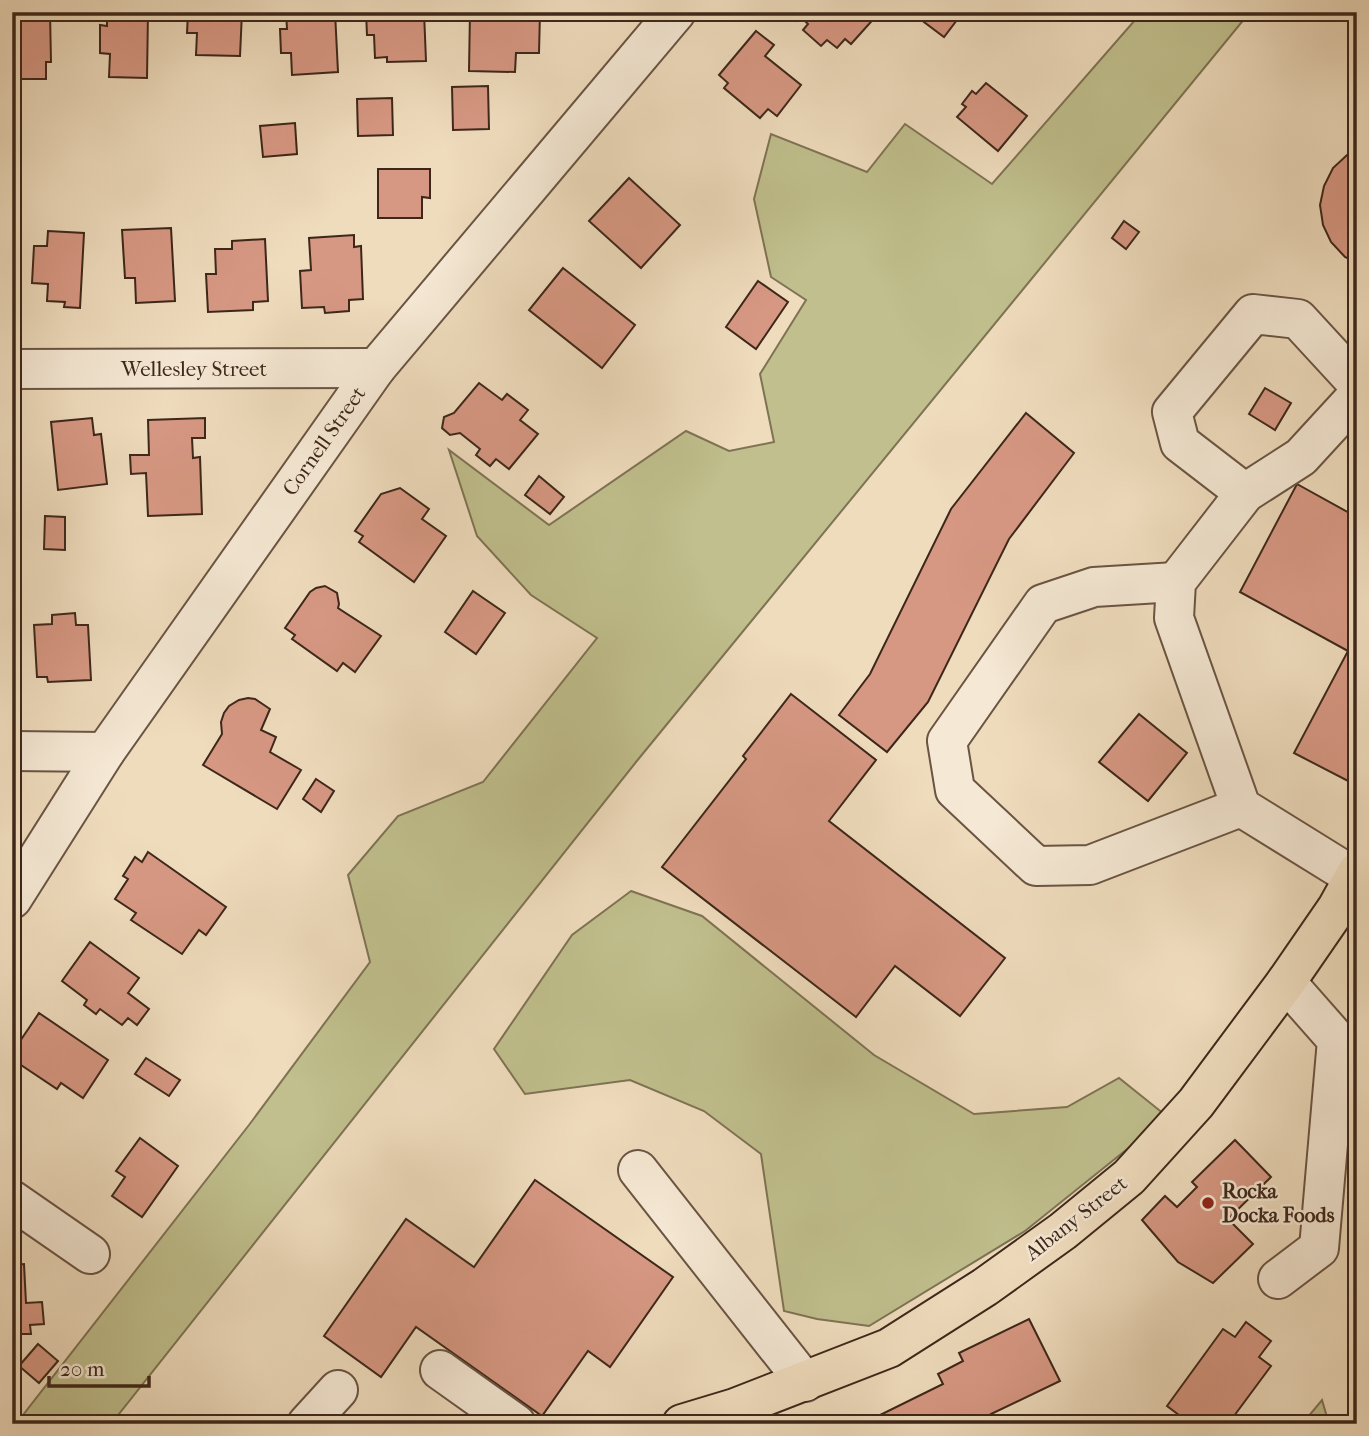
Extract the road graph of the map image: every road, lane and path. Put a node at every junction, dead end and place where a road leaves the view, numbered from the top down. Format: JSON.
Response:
{"nodes":[{"id":1,"x":676,"y":12,"type":"edge"},
{"id":2,"x":376,"y":368,"type":"junction"},
{"id":3,"x":12,"y":369,"type":"edge"},
{"id":4,"x":1357,"y":383,"type":"edge"},
{"id":5,"x":1357,"y":396,"type":"edge"},
{"id":6,"x":1245,"y":493,"type":"junction"},
{"id":7,"x":1176,"y":582,"type":"junction"},
{"id":8,"x":12,"y":751,"type":"edge"},
{"id":9,"x":104,"y":752,"type":"junction"},
{"id":10,"x":1241,"y":807,"type":"junction"},
{"id":11,"x":1355,"y":874,"type":"edge"},
{"id":12,"x":12,"y":899,"type":"edge"},
{"id":13,"x":1286,"y":982,"type":"junction"},
{"id":14,"x":638,"y":1170,"type":"dead end"},
{"id":15,"x":12,"y":1200,"type":"edge"},
{"id":16,"x":90,"y":1254,"type":"dead end"},
{"id":17,"x":1279,"y":1279,"type":"dead end"},
{"id":18,"x":440,"y":1370,"type":"dead end"},
{"id":19,"x":805,"y":1382,"type":"junction"},
{"id":20,"x":338,"y":1390,"type":"dead end"},
{"id":21,"x":307,"y":1424,"type":"edge"},
{"id":22,"x":516,"y":1424,"type":"edge"},
{"id":23,"x":682,"y":1424,"type":"edge"}],
"edges":[{"from":1,"to":2,"type":"street","name":"Cornell Street"},
{"from":2,"to":3,"type":"street","name":"Wellesley Street"},
{"from":2,"to":9,"type":"street","name":"Cornell Street"},
{"from":4,"to":6,"type":"street"},
{"from":5,"to":6,"type":"street"},
{"from":6,"to":7,"type":"street"},
{"from":7,"to":10,"type":"street"},
{"from":7,"to":10,"type":"street"},
{"from":8,"to":9,"type":"street"},
{"from":9,"to":12,"type":"street","name":"Cornell Street"},
{"from":10,"to":11,"type":"street"},
{"from":11,"to":13,"type":"main road","name":"Albany Street"},
{"from":13,"to":17,"type":"street"},
{"from":13,"to":19,"type":"main road","name":"Albany Street"},
{"from":14,"to":19,"type":"street"},
{"from":15,"to":16,"type":"street"},
{"from":18,"to":22,"type":"street"},
{"from":19,"to":23,"type":"main road","name":"Albany Street"},
{"from":20,"to":21,"type":"street"}]}
